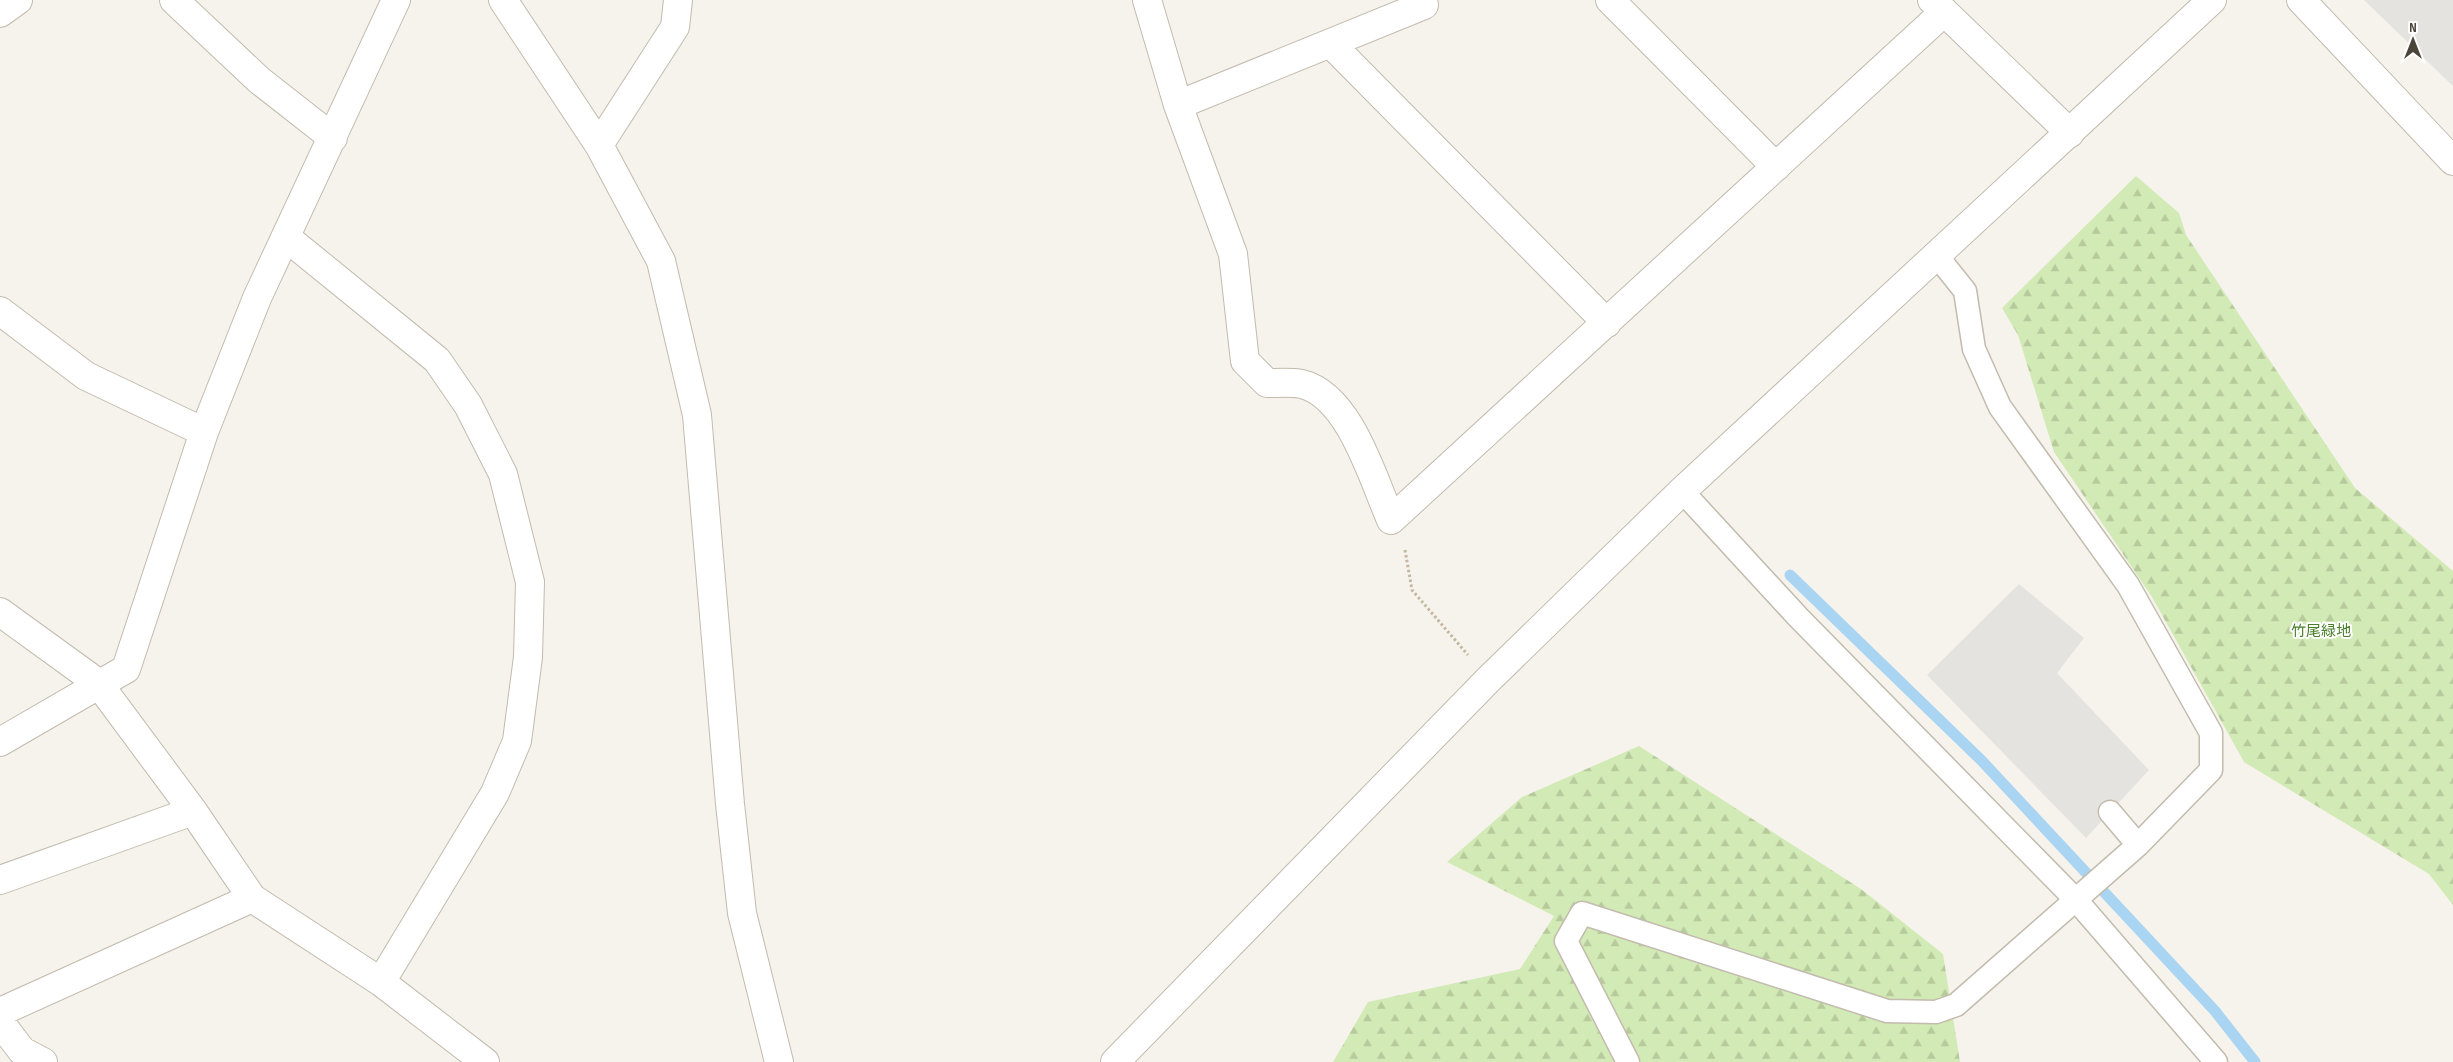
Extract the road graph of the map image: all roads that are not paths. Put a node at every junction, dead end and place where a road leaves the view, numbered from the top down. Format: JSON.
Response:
{"nodes":[{"id":1,"x":18,"y":0,"type":"edge"},
{"id":2,"x":174,"y":0,"type":"edge"},
{"id":3,"x":396,"y":0,"type":"edge"},
{"id":4,"x":503,"y":0,"type":"edge"},
{"id":5,"x":678,"y":0,"type":"edge"},
{"id":6,"x":1147,"y":0,"type":"edge"},
{"id":7,"x":1423,"y":0,"type":"edge"},
{"id":8,"x":1610,"y":0,"type":"edge"},
{"id":9,"x":2212,"y":0,"type":"edge"},
{"id":10,"x":2301,"y":0,"type":"edge"},
{"id":11,"x":2318,"y":0,"type":"edge"},
{"id":12,"x":1938,"y":6,"type":"edge"},
{"id":13,"x":0,"y":13,"type":"edge"},
{"id":14,"x":1331,"y":44,"type":"junction"},
{"id":15,"x":1178,"y":105,"type":"junction"},
{"id":16,"x":2070,"y":133,"type":"junction"},
{"id":17,"x":2453,"y":135,"type":"edge"},
{"id":18,"x":332,"y":138,"type":"junction"},
{"id":19,"x":599,"y":145,"type":"junction"},
{"id":20,"x":2453,"y":161,"type":"edge"},
{"id":21,"x":1776,"y":167,"type":"junction"},
{"id":22,"x":286,"y":238,"type":"junction"},
{"id":23,"x":1937,"y":256,"type":"junction"},
{"id":24,"x":0,"y":311,"type":"edge"},
{"id":25,"x":1607,"y":323,"type":"junction"},
{"id":26,"x":204,"y":432,"type":"junction"},
{"id":27,"x":1682,"y":491,"type":"junction"},
{"id":28,"x":0,"y":612,"type":"edge"},
{"id":29,"x":98,"y":683,"type":"junction"},
{"id":30,"x":0,"y":742,"type":"edge"},
{"id":31,"x":193,"y":811,"type":"junction"},
{"id":32,"x":2110,"y":812,"type":"dead end"},
{"id":33,"x":2138,"y":845,"type":"junction"},
{"id":34,"x":0,"y":880,"type":"edge"},
{"id":35,"x":252,"y":898,"type":"junction"},
{"id":36,"x":2077,"y":901,"type":"junction"},
{"id":37,"x":381,"y":982,"type":"junction"},
{"id":38,"x":0,"y":1012,"type":"edge"},
{"id":39,"x":0,"y":1022,"type":"edge"},
{"id":40,"x":43,"y":1062,"type":"edge"},
{"id":41,"x":486,"y":1062,"type":"edge"},
{"id":42,"x":779,"y":1062,"type":"edge"},
{"id":43,"x":1115,"y":1062,"type":"edge"},
{"id":44,"x":1628,"y":1062,"type":"edge"},
{"id":45,"x":2216,"y":1062,"type":"edge"}],
"edges":[{"from":1,"to":13,"type":"street"},
{"from":2,"to":18,"type":"street"},
{"from":3,"to":18,"type":"street"},
{"from":4,"to":19,"type":"street"},
{"from":5,"to":19,"type":"street"},
{"from":6,"to":15,"type":"street"},
{"from":7,"to":14,"type":"street"},
{"from":8,"to":21,"type":"street"},
{"from":9,"to":16,"type":"street"},
{"from":10,"to":20,"type":"street"},
{"from":11,"to":17,"type":"street"},
{"from":12,"to":16,"type":"street"},
{"from":12,"to":21,"type":"street"},
{"from":14,"to":15,"type":"street"},
{"from":14,"to":25,"type":"street"},
{"from":15,"to":25,"type":"street"},
{"from":16,"to":23,"type":"street"},
{"from":18,"to":22,"type":"street"},
{"from":19,"to":42,"type":"street"},
{"from":21,"to":25,"type":"street"},
{"from":22,"to":26,"type":"street"},
{"from":22,"to":37,"type":"street"},
{"from":23,"to":27,"type":"street"},
{"from":23,"to":33,"type":"lane"},
{"from":24,"to":26,"type":"street"},
{"from":26,"to":29,"type":"street"},
{"from":27,"to":36,"type":"lane"},
{"from":27,"to":43,"type":"street"},
{"from":28,"to":29,"type":"street"},
{"from":29,"to":30,"type":"street"},
{"from":29,"to":31,"type":"street"},
{"from":31,"to":34,"type":"street"},
{"from":31,"to":35,"type":"street"},
{"from":32,"to":33,"type":"lane"},
{"from":33,"to":36,"type":"lane"},
{"from":35,"to":37,"type":"street"},
{"from":35,"to":38,"type":"street"},
{"from":36,"to":44,"type":"lane"},
{"from":36,"to":45,"type":"lane"},
{"from":37,"to":41,"type":"street"},
{"from":39,"to":40,"type":"street"}]}
